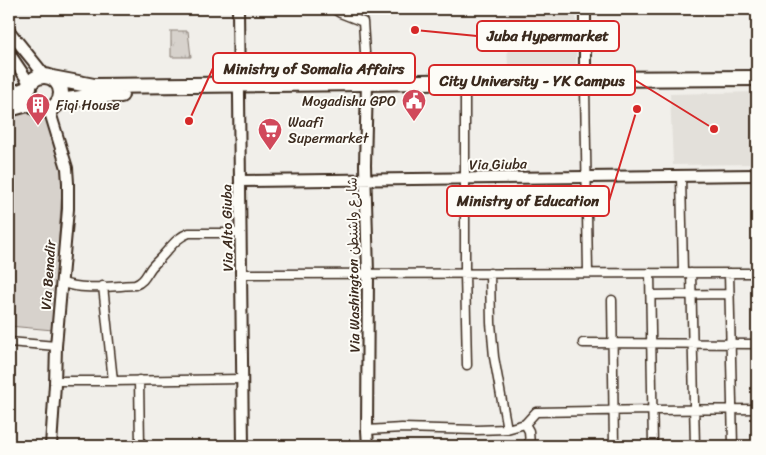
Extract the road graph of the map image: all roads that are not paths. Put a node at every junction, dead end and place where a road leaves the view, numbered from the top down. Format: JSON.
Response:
{"nodes":[{"id":1,"x":238,"y":9,"type":"edge"},
{"id":2,"x":334,"y":9,"type":"edge"},
{"id":3,"x":585,"y":9,"type":"edge"},
{"id":4,"x":9,"y":31,"type":"edge"},
{"id":5,"x":9,"y":52,"type":"edge"},
{"id":6,"x":49,"y":77,"type":"junction"},
{"id":7,"x":757,"y":78,"type":"edge"},
{"id":8,"x":585,"y":83,"type":"junction"},
{"id":9,"x":29,"y":86,"type":"junction"},
{"id":10,"x":465,"y":86,"type":"junction"},
{"id":11,"x":757,"y":86,"type":"edge"},
{"id":12,"x":239,"y":88,"type":"junction"},
{"id":13,"x":367,"y":88,"type":"junction"},
{"id":14,"x":9,"y":96,"type":"edge"},
{"id":15,"x":31,"y":104,"type":"junction"},
{"id":16,"x":54,"y":105,"type":"junction"},
{"id":17,"x":9,"y":109,"type":"edge"},
{"id":18,"x":757,"y":175,"type":"edge"},
{"id":19,"x":681,"y":176,"type":"junction"},
{"id":20,"x":586,"y":177,"type":"junction"},
{"id":21,"x":464,"y":178,"type":"junction"},
{"id":22,"x":365,"y":179,"type":"junction"},
{"id":23,"x":240,"y":181,"type":"junction"},
{"id":24,"x":240,"y":233,"type":"junction"},
{"id":25,"x":368,"y":273,"type":"junction"},
{"id":26,"x":465,"y":273,"type":"junction"},
{"id":27,"x":490,"y":273,"type":"junction"},
{"id":28,"x":588,"y":273,"type":"junction"},
{"id":29,"x":650,"y":273,"type":"junction"},
{"id":30,"x":687,"y":273,"type":"junction"},
{"id":31,"x":729,"y":273,"type":"junction"},
{"id":32,"x":757,"y":273,"type":"edge"},
{"id":33,"x":241,"y":274,"type":"junction"},
{"id":34,"x":61,"y":282,"type":"junction"},
{"id":35,"x":103,"y":286,"type":"junction"},
{"id":36,"x":730,"y":294,"type":"junction"},
{"id":37,"x":651,"y":295,"type":"junction"},
{"id":38,"x":691,"y":295,"type":"junction"},
{"id":39,"x":612,"y":300,"type":"dead end"},
{"id":40,"x":9,"y":342,"type":"edge"},
{"id":41,"x":583,"y":343,"type":"dead end"},
{"id":42,"x":613,"y":343,"type":"junction"},
{"id":43,"x":651,"y":344,"type":"junction"},
{"id":44,"x":692,"y":344,"type":"junction"},
{"id":45,"x":731,"y":344,"type":"junction"},
{"id":46,"x":757,"y":344,"type":"edge"},
{"id":47,"x":56,"y":346,"type":"junction"},
{"id":48,"x":467,"y":365,"type":"dead end"},
{"id":49,"x":242,"y":379,"type":"junction"},
{"id":50,"x":139,"y":380,"type":"junction"},
{"id":51,"x":55,"y":381,"type":"junction"},
{"id":52,"x":113,"y":381,"type":"junction"},
{"id":53,"x":732,"y":409,"type":"junction"},
{"id":54,"x":757,"y":409,"type":"edge"},
{"id":55,"x":653,"y":410,"type":"junction"},
{"id":56,"x":694,"y":410,"type":"junction"},
{"id":57,"x":614,"y":411,"type":"junction"},
{"id":58,"x":525,"y":424,"type":"junction"},
{"id":59,"x":507,"y":429,"type":"junction"},
{"id":60,"x":367,"y":430,"type":"junction"},
{"id":61,"x":51,"y":446,"type":"edge"},
{"id":62,"x":140,"y":446,"type":"edge"},
{"id":63,"x":243,"y":446,"type":"edge"},
{"id":64,"x":368,"y":446,"type":"edge"},
{"id":65,"x":530,"y":446,"type":"edge"},
{"id":66,"x":614,"y":446,"type":"edge"},
{"id":67,"x":653,"y":446,"type":"edge"},
{"id":68,"x":695,"y":446,"type":"edge"},
{"id":69,"x":733,"y":446,"type":"edge"}],
"edges":[{"from":1,"to":12,"type":"street","name":"Via Alto Giuba"},
{"from":2,"to":13,"type":"street"},
{"from":3,"to":8,"type":"street"},
{"from":4,"to":6,"type":"street"},
{"from":5,"to":9,"type":"street"},
{"from":6,"to":9,"type":"highway"},
{"from":6,"to":12,"type":"highway"},
{"from":6,"to":16,"type":"highway"},
{"from":7,"to":8,"type":"highway"},
{"from":8,"to":10,"type":"highway"},
{"from":8,"to":11,"type":"highway"},
{"from":8,"to":20,"type":"street"},
{"from":9,"to":14,"type":"highway"},
{"from":9,"to":15,"type":"highway"},
{"from":10,"to":13,"type":"highway"},
{"from":10,"to":21,"type":"street"},
{"from":12,"to":13,"type":"highway"},
{"from":12,"to":16,"type":"highway"},
{"from":12,"to":23,"type":"street","name":"Via Alto Giuba"},
{"from":13,"to":22,"type":"street","name":"Via Washington شارع واشنطن"},
{"from":15,"to":16,"type":"highway"},
{"from":15,"to":17,"type":"highway"},
{"from":16,"to":34,"type":"street","name":"Via Benadir"},
{"from":18,"to":19,"type":"street","name":"Via Giuba"},
{"from":19,"to":20,"type":"street","name":"Via Giuba"},
{"from":19,"to":30,"type":"street"},
{"from":20,"to":21,"type":"street","name":"Via Giuba"},
{"from":20,"to":28,"type":"street"},
{"from":21,"to":22,"type":"street","name":"Via Giuba"},
{"from":21,"to":26,"type":"street"},
{"from":22,"to":23,"type":"street","name":"Via Giuba"},
{"from":22,"to":25,"type":"street","name":"Via Washington شارع واشنطن"},
{"from":23,"to":24,"type":"street","name":"Via Alto Giuba"},
{"from":24,"to":33,"type":"street","name":"Via Alto Giuba"},
{"from":24,"to":35,"type":"street"},
{"from":25,"to":26,"type":"street"},
{"from":25,"to":33,"type":"street"},
{"from":25,"to":60,"type":"street","name":"Via Washington شارع واشنطن"},
{"from":26,"to":27,"type":"street"},
{"from":26,"to":48,"type":"street"},
{"from":27,"to":28,"type":"street"},
{"from":27,"to":59,"type":"street"},
{"from":28,"to":29,"type":"street"},
{"from":29,"to":30,"type":"street"},
{"from":29,"to":37,"type":"street"},
{"from":30,"to":31,"type":"street"},
{"from":30,"to":38,"type":"street"},
{"from":31,"to":32,"type":"street"},
{"from":31,"to":36,"type":"street"},
{"from":33,"to":49,"type":"street","name":"Via Alto Giuba"},
{"from":34,"to":35,"type":"street"},
{"from":34,"to":47,"type":"street","name":"Via Benadir"},
{"from":35,"to":52,"type":"street"},
{"from":36,"to":38,"type":"street"},
{"from":36,"to":45,"type":"street"},
{"from":37,"to":38,"type":"street"},
{"from":37,"to":43,"type":"street"},
{"from":38,"to":44,"type":"street"},
{"from":39,"to":42,"type":"street"},
{"from":40,"to":47,"type":"street"},
{"from":41,"to":42,"type":"street"},
{"from":42,"to":43,"type":"street"},
{"from":42,"to":57,"type":"street"},
{"from":43,"to":44,"type":"street"},
{"from":43,"to":55,"type":"street"},
{"from":44,"to":45,"type":"street"},
{"from":44,"to":56,"type":"street"},
{"from":45,"to":46,"type":"street"},
{"from":45,"to":53,"type":"street"},
{"from":47,"to":51,"type":"street","name":"Via Benadir"},
{"from":49,"to":50,"type":"street"},
{"from":49,"to":63,"type":"street","name":"Via Alto Giuba"},
{"from":50,"to":52,"type":"street"},
{"from":50,"to":62,"type":"street"},
{"from":51,"to":52,"type":"street"},
{"from":51,"to":61,"type":"street","name":"Via Benadir"},
{"from":53,"to":54,"type":"street"},
{"from":53,"to":56,"type":"street"},
{"from":53,"to":69,"type":"street"},
{"from":55,"to":56,"type":"street"},
{"from":55,"to":57,"type":"street"},
{"from":55,"to":67,"type":"street"},
{"from":56,"to":68,"type":"street"},
{"from":57,"to":58,"type":"street"},
{"from":57,"to":66,"type":"street"},
{"from":58,"to":59,"type":"street"},
{"from":58,"to":65,"type":"street"},
{"from":59,"to":60,"type":"street"},
{"from":60,"to":64,"type":"street","name":"Via Washington شارع واشنطن"}]}
